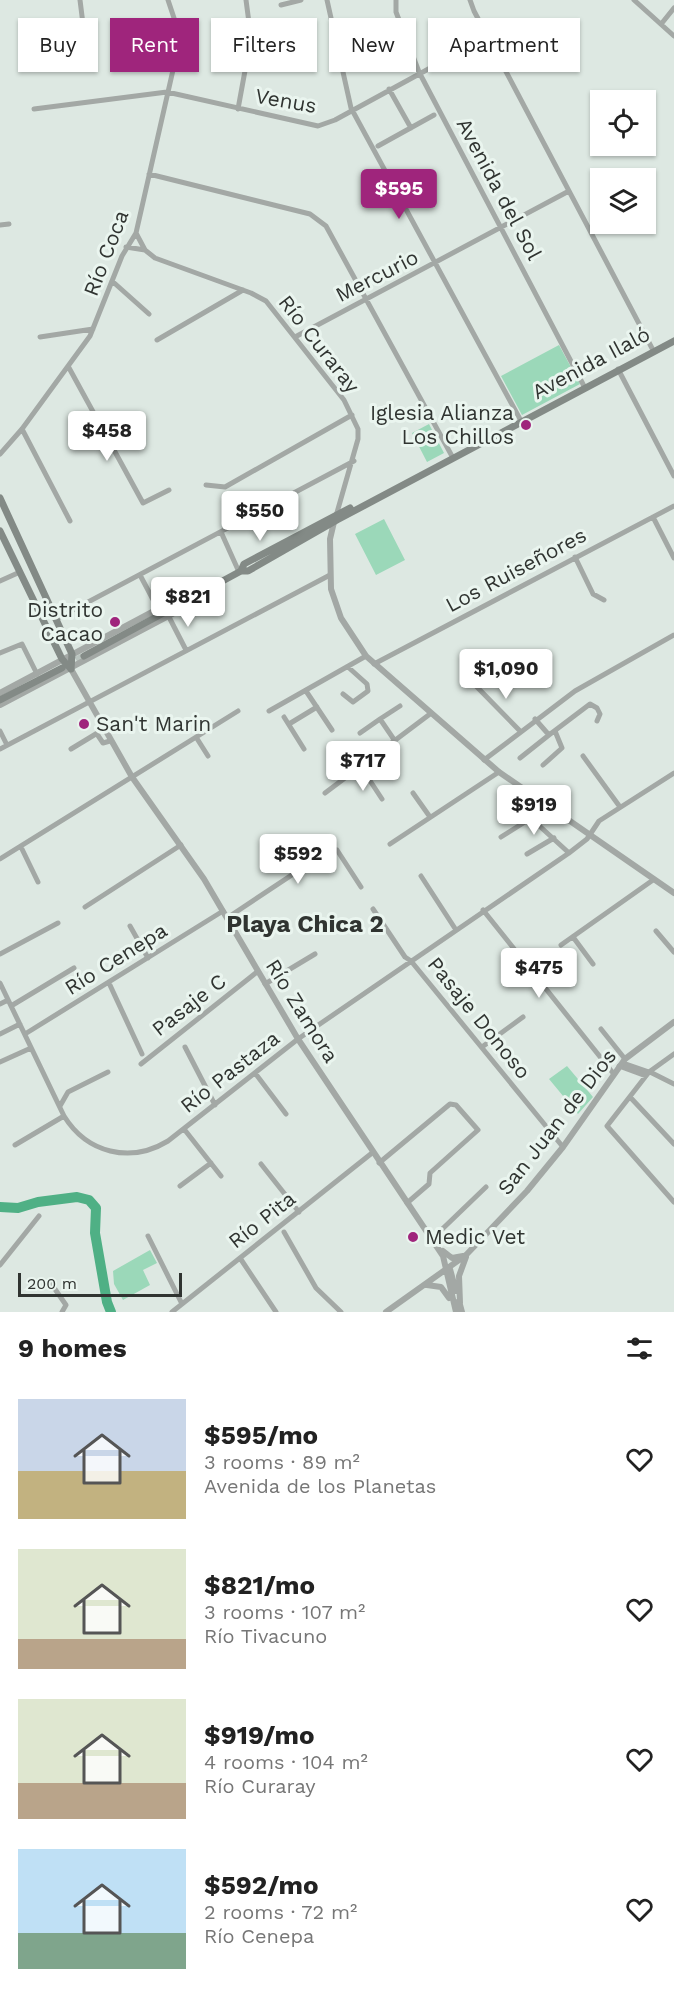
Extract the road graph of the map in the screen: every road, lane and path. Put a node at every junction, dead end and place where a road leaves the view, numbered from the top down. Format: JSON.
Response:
{"nodes":[{"id":1,"x":80,"y":0,"type":"edge"},
{"id":2,"x":168,"y":0,"type":"edge"},
{"id":3,"x":246,"y":0,"type":"edge"},
{"id":4,"x":301,"y":0,"type":"edge"},
{"id":5,"x":327,"y":0,"type":"edge"},
{"id":6,"x":396,"y":0,"type":"edge"},
{"id":7,"x":471,"y":0,"type":"edge"},
{"id":8,"x":634,"y":0,"type":"edge"},
{"id":9,"x":281,"y":5,"type":"dead end"},
{"id":10,"x":674,"y":8,"type":"edge"},
{"id":11,"x":82,"y":18,"type":"edge"},
{"id":12,"x":479,"y":18,"type":"edge"},
{"id":13,"x":662,"y":23,"type":"junction"},
{"id":14,"x":674,"y":36,"type":"edge"},
{"id":15,"x":428,"y":68,"type":"edge"},
{"id":16,"x":420,"y":72,"type":"junction"},
{"id":17,"x":506,"y":72,"type":"edge"},
{"id":18,"x":389,"y":88,"type":"junction"},
{"id":19,"x":168,"y":92,"type":"junction"},
{"id":20,"x":351,"y":108,"type":"junction"},
{"id":21,"x":34,"y":109,"type":"dead end"},
{"id":22,"x":238,"y":109,"type":"junction"},
{"id":23,"x":434,"y":115,"type":"dead end"},
{"id":24,"x":411,"y":128,"type":"junction"},
{"id":25,"x":378,"y":146,"type":"dead end"},
{"id":26,"x":149,"y":174,"type":"junction"},
{"id":27,"x":569,"y":191,"type":"junction"},
{"id":28,"x":9,"y":224,"type":"dead end"},
{"id":29,"x":0,"y":225,"type":"edge"},
{"id":30,"x":501,"y":228,"type":"junction"},
{"id":31,"x":136,"y":233,"type":"junction"},
{"id":32,"x":126,"y":247,"type":"junction"},
{"id":33,"x":145,"y":250,"type":"junction"},
{"id":34,"x":436,"y":264,"type":"junction"},
{"id":35,"x":112,"y":281,"type":"junction"},
{"id":36,"x":243,"y":290,"type":"junction"},
{"id":37,"x":366,"y":301,"type":"junction"},
{"id":38,"x":149,"y":314,"type":"dead end"},
{"id":39,"x":93,"y":329,"type":"junction"},
{"id":40,"x":40,"y":337,"type":"dead end"},
{"id":41,"x":295,"y":337,"type":"junction"},
{"id":42,"x":157,"y":340,"type":"dead end"},
{"id":43,"x":674,"y":340,"type":"edge"},
{"id":44,"x":653,"y":350,"type":"junction"},
{"id":45,"x":68,"y":366,"type":"junction"},
{"id":46,"x":618,"y":369,"type":"junction"},
{"id":47,"x":584,"y":387,"type":"junction"},
{"id":48,"x":352,"y":415,"type":"junction"},
{"id":49,"x":520,"y":420,"type":"junction"},
{"id":50,"x":22,"y":429,"type":"junction"},
{"id":51,"x":0,"y":454,"type":"edge"},
{"id":52,"x":452,"y":456,"type":"junction"},
{"id":53,"x":354,"y":461,"type":"junction"},
{"id":54,"x":674,"y":476,"type":"edge"},
{"id":55,"x":206,"y":485,"type":"dead end"},
{"id":56,"x":169,"y":490,"type":"dead end"},
{"id":57,"x":0,"y":498,"type":"edge"},
{"id":58,"x":674,"y":506,"type":"edge"},
{"id":59,"x":337,"y":514,"type":"junction"},
{"id":60,"x":653,"y":517,"type":"junction"},
{"id":61,"x":70,"y":520,"type":"dead end"},
{"id":62,"x":334,"y":522,"type":"junction"},
{"id":63,"x":0,"y":531,"type":"edge"},
{"id":64,"x":221,"y":532,"type":"junction"},
{"id":65,"x":575,"y":557,"type":"junction"},
{"id":66,"x":674,"y":558,"type":"edge"},
{"id":67,"x":240,"y":571,"type":"junction"},
{"id":68,"x":20,"y":572,"type":"junction"},
{"id":69,"x":140,"y":575,"type":"junction"},
{"id":70,"x":330,"y":575,"type":"junction"},
{"id":71,"x":0,"y":581,"type":"edge"},
{"id":72,"x":202,"y":593,"type":"junction"},
{"id":73,"x":604,"y":600,"type":"dead end"},
{"id":74,"x":158,"y":609,"type":"junction"},
{"id":75,"x":169,"y":616,"type":"junction"},
{"id":76,"x":56,"y":619,"type":"junction"},
{"id":77,"x":674,"y":635,"type":"edge"},
{"id":78,"x":186,"y":650,"type":"junction"},
{"id":79,"x":0,"y":653,"type":"edge"},
{"id":80,"x":72,"y":654,"type":"junction"},
{"id":81,"x":84,"y":656,"type":"tunnel mouth"},
{"id":82,"x":366,"y":656,"type":"junction"},
{"id":83,"x":62,"y":663,"type":"junction"},
{"id":84,"x":374,"y":664,"type":"junction"},
{"id":85,"x":348,"y":667,"type":"junction"},
{"id":86,"x":71,"y":669,"type":"junction"},
{"id":87,"x":37,"y":674,"type":"junction"},
{"id":88,"x":476,"y":686,"type":"dead end"},
{"id":89,"x":306,"y":691,"type":"junction"},
{"id":90,"x":0,"y":693,"type":"edge"},
{"id":91,"x":344,"y":694,"type":"dead end"},
{"id":92,"x":0,"y":700,"type":"edge"},
{"id":93,"x":89,"y":701,"type":"junction"},
{"id":94,"x":0,"y":705,"type":"edge"},
{"id":95,"x":400,"y":706,"type":"dead end"},
{"id":96,"x":317,"y":707,"type":"junction"},
{"id":97,"x":238,"y":711,"type":"dead end"},
{"id":98,"x":269,"y":711,"type":"dead end"},
{"id":99,"x":430,"y":714,"type":"junction"},
{"id":100,"x":284,"y":717,"type":"dead end"},
{"id":101,"x":380,"y":719,"type":"junction"},
{"id":102,"x":535,"y":719,"type":"junction"},
{"id":103,"x":597,"y":721,"type":"dead end"},
{"id":104,"x":289,"y":724,"type":"junction"},
{"id":105,"x":104,"y":729,"type":"junction"},
{"id":106,"x":333,"y":730,"type":"dead end"},
{"id":107,"x":0,"y":731,"type":"edge"},
{"id":108,"x":520,"y":731,"type":"junction"},
{"id":109,"x":552,"y":733,"type":"junction"},
{"id":110,"x":96,"y":734,"type":"junction"},
{"id":111,"x":360,"y":734,"type":"dead end"},
{"id":112,"x":196,"y":737,"type":"junction"},
{"id":113,"x":110,"y":741,"type":"junction"},
{"id":114,"x":395,"y":741,"type":"junction"},
{"id":115,"x":7,"y":745,"type":"junction"},
{"id":116,"x":0,"y":749,"type":"edge"},
{"id":117,"x":71,"y":749,"type":"dead end"},
{"id":118,"x":304,"y":749,"type":"dead end"},
{"id":119,"x":208,"y":756,"type":"dead end"},
{"id":120,"x":583,"y":756,"type":"dead end"},
{"id":121,"x":520,"y":758,"type":"dead end"},
{"id":122,"x":484,"y":760,"type":"junction"},
{"id":123,"x":543,"y":765,"type":"dead end"},
{"id":124,"x":361,"y":767,"type":"junction"},
{"id":125,"x":499,"y":772,"type":"junction"},
{"id":126,"x":674,"y":773,"type":"edge"},
{"id":127,"x":132,"y":777,"type":"junction"},
{"id":128,"x":325,"y":793,"type":"dead end"},
{"id":129,"x":413,"y":793,"type":"dead end"},
{"id":130,"x":382,"y":800,"type":"dead end"},
{"id":131,"x":620,"y":807,"type":"junction"},
{"id":132,"x":430,"y":817,"type":"junction"},
{"id":133,"x":589,"y":834,"type":"junction"},
{"id":134,"x":501,"y":837,"type":"dead end"},
{"id":135,"x":554,"y":838,"type":"junction"},
{"id":136,"x":390,"y":844,"type":"dead end"},
{"id":137,"x":181,"y":845,"type":"junction"},
{"id":138,"x":21,"y":847,"type":"junction"},
{"id":139,"x":526,"y":854,"type":"dead end"},
{"id":140,"x":569,"y":854,"type":"junction"},
{"id":141,"x":0,"y":859,"type":"edge"},
{"id":142,"x":421,"y":876,"type":"dead end"},
{"id":143,"x":653,"y":880,"type":"junction"},
{"id":144,"x":38,"y":882,"type":"dead end"},
{"id":145,"x":361,"y":887,"type":"dead end"},
{"id":146,"x":674,"y":893,"type":"edge"},
{"id":147,"x":85,"y":907,"type":"dead end"},
{"id":148,"x":373,"y":909,"type":"dead end"},
{"id":149,"x":483,"y":910,"type":"junction"},
{"id":150,"x":223,"y":911,"type":"junction"},
{"id":151,"x":227,"y":918,"type":"junction"},
{"id":152,"x":58,"y":923,"type":"dead end"},
{"id":153,"x":130,"y":926,"type":"dead end"},
{"id":154,"x":456,"y":930,"type":"junction"},
{"id":155,"x":656,"y":931,"type":"dead end"},
{"id":156,"x":573,"y":936,"type":"junction"},
{"id":157,"x":561,"y":945,"type":"dead end"},
{"id":158,"x":674,"y":952,"type":"edge"},
{"id":159,"x":0,"y":954,"type":"edge"},
{"id":160,"x":315,"y":954,"type":"dead end"},
{"id":161,"x":148,"y":958,"type":"junction"},
{"id":162,"x":411,"y":961,"type":"junction"},
{"id":163,"x":593,"y":964,"type":"dead end"},
{"id":164,"x":74,"y":968,"type":"dead end"},
{"id":165,"x":257,"y":972,"type":"junction"},
{"id":166,"x":0,"y":983,"type":"edge"},
{"id":167,"x":109,"y":983,"type":"junction"},
{"id":168,"x":265,"y":984,"type":"junction"},
{"id":169,"x":8,"y":1000,"type":"junction"},
{"id":170,"x":0,"y":1004,"type":"edge"},
{"id":171,"x":11,"y":1006,"type":"junction"},
{"id":172,"x":523,"y":1017,"type":"dead end"},
{"id":173,"x":674,"y":1022,"type":"edge"},
{"id":174,"x":20,"y":1024,"type":"junction"},
{"id":175,"x":601,"y":1029,"type":"dead end"},
{"id":176,"x":0,"y":1034,"type":"edge"},
{"id":177,"x":25,"y":1034,"type":"junction"},
{"id":178,"x":298,"y":1039,"type":"junction"},
{"id":179,"x":185,"y":1047,"type":"dead end"},
{"id":180,"x":482,"y":1047,"type":"junction"},
{"id":181,"x":31,"y":1048,"type":"junction"},
{"id":182,"x":142,"y":1054,"type":"dead end"},
{"id":183,"x":674,"y":1054,"type":"edge"},
{"id":184,"x":0,"y":1062,"type":"edge"},
{"id":185,"x":622,"y":1063,"type":"junction"},
{"id":186,"x":141,"y":1064,"type":"dead end"},
{"id":187,"x":108,"y":1072,"type":"dead end"},
{"id":188,"x":255,"y":1073,"type":"junction"},
{"id":189,"x":613,"y":1073,"type":"junction"},
{"id":190,"x":648,"y":1073,"type":"junction"},
{"id":191,"x":674,"y":1084,"type":"edge"},
{"id":192,"x":630,"y":1097,"type":"junction"},
{"id":193,"x":215,"y":1105,"type":"junction"},
{"id":194,"x":60,"y":1106,"type":"junction"},
{"id":195,"x":286,"y":1114,"type":"dead end"},
{"id":196,"x":64,"y":1116,"type":"junction"},
{"id":197,"x":184,"y":1129,"type":"junction"},
{"id":198,"x":674,"y":1144,"type":"edge"},
{"id":199,"x":15,"y":1145,"type":"dead end"},
{"id":200,"x":562,"y":1147,"type":"junction"},
{"id":201,"x":372,"y":1153,"type":"junction"},
{"id":202,"x":211,"y":1163,"type":"junction"},
{"id":203,"x":380,"y":1163,"type":"junction"},
{"id":204,"x":261,"y":1164,"type":"dead end"},
{"id":205,"x":221,"y":1176,"type":"dead end"},
{"id":206,"x":180,"y":1186,"type":"dead end"},
{"id":207,"x":486,"y":1187,"type":"dead end"},
{"id":208,"x":674,"y":1202,"type":"edge"},
{"id":209,"x":407,"y":1203,"type":"junction"},
{"id":210,"x":299,"y":1212,"type":"junction"},
{"id":211,"x":39,"y":1215,"type":"dead end"},
{"id":212,"x":427,"y":1230,"type":"junction"},
{"id":213,"x":284,"y":1232,"type":"dead end"},
{"id":214,"x":148,"y":1236,"type":"dead end"},
{"id":215,"x":434,"y":1237,"type":"junction"},
{"id":216,"x":466,"y":1255,"type":"junction"},
{"id":217,"x":442,"y":1256,"type":"junction"},
{"id":218,"x":240,"y":1258,"type":"junction"},
{"id":219,"x":0,"y":1264,"type":"edge"},
{"id":220,"x":448,"y":1270,"type":"junction"},
{"id":221,"x":439,"y":1276,"type":"junction"},
{"id":222,"x":50,"y":1282,"type":"dead end"},
{"id":223,"x":426,"y":1285,"type":"junction"},
{"id":224,"x":459,"y":1303,"type":"junction"},
{"id":225,"x":182,"y":1304,"type":"junction"},
{"id":226,"x":62,"y":1312,"type":"edge"},
{"id":227,"x":172,"y":1312,"type":"edge"},
{"id":228,"x":276,"y":1312,"type":"edge"},
{"id":229,"x":341,"y":1312,"type":"edge"},
{"id":230,"x":386,"y":1312,"type":"edge"},
{"id":231,"x":456,"y":1312,"type":"edge"},
{"id":232,"x":462,"y":1312,"type":"edge"}],
"edges":[{"from":1,"to":11,"type":"street"},
{"from":2,"to":19,"type":"street","name":"Río Coca"},
{"from":3,"to":22,"type":"street"},
{"from":4,"to":9,"type":"street"},
{"from":5,"to":20,"type":"street"},
{"from":6,"to":16,"type":"street","name":"Avenida del Sol"},
{"from":7,"to":12,"type":"street"},
{"from":8,"to":13,"type":"street"},
{"from":10,"to":13,"type":"street"},
{"from":13,"to":14,"type":"street"},
{"from":15,"to":16,"type":"street","name":"Venus"},
{"from":16,"to":18,"type":"street","name":"Venus"},
{"from":16,"to":30,"type":"street","name":"Avenida del Sol"},
{"from":17,"to":27,"type":"street"},
{"from":18,"to":20,"type":"street","name":"Venus"},
{"from":18,"to":24,"type":"street"},
{"from":19,"to":21,"type":"street"},
{"from":19,"to":22,"type":"street","name":"Venus"},
{"from":19,"to":26,"type":"street","name":"Río Coca"},
{"from":20,"to":22,"type":"street","name":"Venus"},
{"from":20,"to":34,"type":"street"},
{"from":23,"to":24,"type":"street"},
{"from":24,"to":25,"type":"street"},
{"from":26,"to":31,"type":"street","name":"Río Coca"},
{"from":26,"to":37,"type":"street"},
{"from":27,"to":30,"type":"street","name":"Mercurio"},
{"from":27,"to":44,"type":"street"},
{"from":28,"to":29,"type":"street"},
{"from":30,"to":34,"type":"street","name":"Mercurio"},
{"from":30,"to":47,"type":"street","name":"Avenida del Sol"},
{"from":31,"to":32,"type":"street","name":"Río Coca"},
{"from":31,"to":33,"type":"street"},
{"from":32,"to":33,"type":"street"},
{"from":32,"to":35,"type":"street","name":"Río Coca"},
{"from":33,"to":36,"type":"street","name":"Río Curaray"},
{"from":34,"to":37,"type":"street","name":"Mercurio"},
{"from":34,"to":49,"type":"street"},
{"from":35,"to":38,"type":"street"},
{"from":35,"to":39,"type":"street","name":"Río Coca"},
{"from":36,"to":41,"type":"street","name":"Río Curaray"},
{"from":36,"to":42,"type":"street"},
{"from":37,"to":41,"type":"street","name":"Mercurio"},
{"from":37,"to":52,"type":"street"},
{"from":39,"to":40,"type":"street"},
{"from":39,"to":45,"type":"street","name":"Río Coca"},
{"from":41,"to":48,"type":"street","name":"Río Curaray"},
{"from":43,"to":44,"type":"main road","name":"Avenida Ilaló"},
{"from":44,"to":46,"type":"main road","name":"Avenida Ilaló"},
{"from":45,"to":50,"type":"street","name":"Río Coca"},
{"from":45,"to":56,"type":"street"},
{"from":46,"to":47,"type":"main road","name":"Avenida Ilaló"},
{"from":46,"to":54,"type":"street"},
{"from":47,"to":49,"type":"main road","name":"Avenida Ilaló"},
{"from":48,"to":53,"type":"street","name":"Río Curaray"},
{"from":48,"to":55,"type":"street"},
{"from":49,"to":52,"type":"main road","name":"Avenida Ilaló"},
{"from":50,"to":51,"type":"street","name":"Río Coca"},
{"from":50,"to":61,"type":"street"},
{"from":52,"to":59,"type":"main road","name":"Avenida Ilaló"},
{"from":52,"to":62,"type":"main road","name":"Avenida Ilaló"},
{"from":53,"to":59,"type":"street","name":"Río Curaray"},
{"from":53,"to":64,"type":"street"},
{"from":57,"to":76,"type":"main road"},
{"from":58,"to":60,"type":"street","name":"Los Ruiseñores"},
{"from":59,"to":62,"type":"street","name":"Río Curaray"},
{"from":59,"to":67,"type":"main road","name":"Avenida Ilaló"},
{"from":60,"to":65,"type":"street","name":"Los Ruiseñores"},
{"from":60,"to":66,"type":"street"},
{"from":62,"to":67,"type":"main road","name":"Avenida Ilaló"},
{"from":62,"to":70,"type":"street","name":"Río Curaray"},
{"from":63,"to":68,"type":"main road"},
{"from":64,"to":67,"type":"street"},
{"from":64,"to":69,"type":"street"},
{"from":65,"to":73,"type":"street"},
{"from":65,"to":84,"type":"street","name":"Los Ruiseñores"},
{"from":67,"to":72,"type":"main road","name":"Avenida Ilaló"},
{"from":68,"to":71,"type":"street"},
{"from":68,"to":83,"type":"main road"},
{"from":69,"to":74,"type":"street"},
{"from":69,"to":76,"type":"street"},
{"from":70,"to":78,"type":"street"},
{"from":70,"to":82,"type":"street","name":"Río Curaray"},
{"from":72,"to":74,"type":"street"},
{"from":72,"to":75,"type":"street"},
{"from":72,"to":81,"type":"main road","name":"Avenida Ilaló"},
{"from":74,"to":80,"type":"street"},
{"from":75,"to":78,"type":"street"},
{"from":75,"to":86,"type":"street"},
{"from":76,"to":80,"type":"main road"},
{"from":77,"to":102,"type":"street"},
{"from":78,"to":93,"type":"street"},
{"from":79,"to":87,"type":"street"},
{"from":80,"to":83,"type":"street"},
{"from":80,"to":86,"type":"main road"},
{"from":82,"to":84,"type":"street","name":"Río Curaray"},
{"from":82,"to":85,"type":"street"},
{"from":83,"to":86,"type":"main road"},
{"from":83,"to":87,"type":"street"},
{"from":83,"to":92,"type":"main road"},
{"from":84,"to":99,"type":"street","name":"Río Curaray"},
{"from":85,"to":89,"type":"street"},
{"from":85,"to":91,"type":"street"},
{"from":86,"to":93,"type":"street","name":"Río Zamora"},
{"from":86,"to":94,"type":"street"},
{"from":87,"to":90,"type":"street"},
{"from":88,"to":108,"type":"street"},
{"from":89,"to":96,"type":"street"},
{"from":89,"to":98,"type":"street"},
{"from":93,"to":105,"type":"street","name":"Río Zamora"},
{"from":93,"to":115,"type":"street"},
{"from":95,"to":101,"type":"street"},
{"from":96,"to":104,"type":"street"},
{"from":96,"to":106,"type":"street"},
{"from":97,"to":112,"type":"street"},
{"from":99,"to":114,"type":"street"},
{"from":99,"to":122,"type":"street","name":"Río Curaray"},
{"from":100,"to":104,"type":"street"},
{"from":101,"to":111,"type":"street"},
{"from":101,"to":114,"type":"street"},
{"from":102,"to":108,"type":"street"},
{"from":102,"to":109,"type":"street"},
{"from":103,"to":109,"type":"street"},
{"from":104,"to":118,"type":"street"},
{"from":105,"to":110,"type":"street"},
{"from":105,"to":113,"type":"street","name":"Río Zamora"},
{"from":107,"to":115,"type":"street"},
{"from":108,"to":122,"type":"street"},
{"from":109,"to":121,"type":"street"},
{"from":109,"to":123,"type":"street"},
{"from":110,"to":113,"type":"street"},
{"from":110,"to":117,"type":"street"},
{"from":112,"to":119,"type":"street"},
{"from":112,"to":127,"type":"street"},
{"from":113,"to":127,"type":"street","name":"Río Zamora"},
{"from":114,"to":124,"type":"street"},
{"from":115,"to":116,"type":"street"},
{"from":120,"to":131,"type":"street"},
{"from":122,"to":125,"type":"street","name":"Río Curaray"},
{"from":124,"to":128,"type":"street"},
{"from":124,"to":130,"type":"street"},
{"from":125,"to":132,"type":"street"},
{"from":125,"to":133,"type":"street","name":"Río Curaray"},
{"from":126,"to":131,"type":"street","name":"Río Pastaza"},
{"from":127,"to":137,"type":"street","name":"Río Zamora"},
{"from":127,"to":138,"type":"street"},
{"from":129,"to":132,"type":"street"},
{"from":131,"to":133,"type":"street","name":"Río Pastaza"},
{"from":132,"to":136,"type":"street"},
{"from":133,"to":140,"type":"street","name":"Río Pastaza"},
{"from":133,"to":143,"type":"street","name":"Río Curaray"},
{"from":134,"to":135,"type":"street"},
{"from":135,"to":139,"type":"street"},
{"from":135,"to":140,"type":"street"},
{"from":137,"to":147,"type":"street"},
{"from":137,"to":150,"type":"street","name":"Río Zamora"},
{"from":138,"to":141,"type":"street"},
{"from":138,"to":144,"type":"street"},
{"from":140,"to":149,"type":"street","name":"Río Pastaza"},
{"from":142,"to":154,"type":"street"},
{"from":143,"to":146,"type":"street","name":"Río Curaray"},
{"from":143,"to":156,"type":"street"},
{"from":145,"to":151,"type":"street"},
{"from":148,"to":162,"type":"street","name":"Pasaje Donoso"},
{"from":149,"to":154,"type":"street","name":"Río Pastaza"},
{"from":149,"to":189,"type":"street"},
{"from":150,"to":151,"type":"street","name":"Río Zamora"},
{"from":150,"to":161,"type":"street","name":"Río Cenepa"},
{"from":151,"to":165,"type":"street","name":"Río Zamora"},
{"from":152,"to":159,"type":"street"},
{"from":153,"to":161,"type":"street"},
{"from":154,"to":162,"type":"street","name":"Río Pastaza"},
{"from":155,"to":158,"type":"street"},
{"from":156,"to":157,"type":"street"},
{"from":156,"to":163,"type":"street"},
{"from":160,"to":168,"type":"street"},
{"from":161,"to":167,"type":"street","name":"Río Cenepa"},
{"from":162,"to":178,"type":"street","name":"Río Pastaza"},
{"from":162,"to":180,"type":"street","name":"Pasaje Donoso"},
{"from":164,"to":171,"type":"street"},
{"from":165,"to":168,"type":"street","name":"Río Zamora"},
{"from":165,"to":186,"type":"street","name":"Pasaje C"},
{"from":166,"to":169,"type":"street","name":"Río Pastaza"},
{"from":167,"to":177,"type":"street","name":"Río Cenepa"},
{"from":167,"to":182,"type":"street"},
{"from":168,"to":178,"type":"street","name":"Río Zamora"},
{"from":169,"to":170,"type":"street"},
{"from":169,"to":171,"type":"street","name":"Río Pastaza"},
{"from":171,"to":174,"type":"street","name":"Río Pastaza"},
{"from":172,"to":180,"type":"street"},
{"from":173,"to":185,"type":"street","name":"San Juan de Dios"},
{"from":174,"to":176,"type":"street"},
{"from":174,"to":177,"type":"street","name":"Río Pastaza"},
{"from":175,"to":185,"type":"street"},
{"from":177,"to":181,"type":"street","name":"Río Pastaza"},
{"from":178,"to":188,"type":"street","name":"Río Pastaza"},
{"from":178,"to":201,"type":"street","name":"Río Zamora"},
{"from":179,"to":193,"type":"street"},
{"from":180,"to":200,"type":"street","name":"Pasaje Donoso"},
{"from":181,"to":184,"type":"street"},
{"from":181,"to":194,"type":"street","name":"Río Pastaza"},
{"from":183,"to":190,"type":"street"},
{"from":185,"to":189,"type":"street","name":"San Juan de Dios"},
{"from":185,"to":190,"type":"street"},
{"from":187,"to":194,"type":"street"},
{"from":188,"to":193,"type":"street","name":"Río Pastaza"},
{"from":188,"to":195,"type":"street"},
{"from":189,"to":200,"type":"street","name":"San Juan de Dios"},
{"from":190,"to":191,"type":"street"},
{"from":190,"to":192,"type":"street"},
{"from":192,"to":198,"type":"street"},
{"from":192,"to":208,"type":"street"},
{"from":193,"to":197,"type":"street","name":"Río Pastaza"},
{"from":194,"to":196,"type":"street","name":"Río Pastaza"},
{"from":196,"to":197,"type":"street","name":"Río Pastaza"},
{"from":196,"to":199,"type":"street"},
{"from":197,"to":202,"type":"street"},
{"from":200,"to":216,"type":"street","name":"San Juan de Dios"},
{"from":201,"to":203,"type":"street","name":"Río Zamora"},
{"from":201,"to":210,"type":"street","name":"Río Pita"},
{"from":202,"to":205,"type":"street"},
{"from":202,"to":206,"type":"street"},
{"from":203,"to":209,"type":"street","name":"Río Zamora"},
{"from":203,"to":209,"type":"street"},
{"from":204,"to":210,"type":"street"},
{"from":207,"to":215,"type":"street"},
{"from":209,"to":212,"type":"street","name":"Río Zamora"},
{"from":210,"to":218,"type":"street","name":"Río Pita"},
{"from":211,"to":219,"type":"street"},
{"from":212,"to":215,"type":"street"},
{"from":212,"to":217,"type":"street","name":"Río Zamora"},
{"from":213,"to":229,"type":"street"},
{"from":214,"to":225,"type":"street"},
{"from":215,"to":216,"type":"street"},
{"from":216,"to":220,"type":"street","name":"San Juan de Dios"},
{"from":216,"to":224,"type":"street"},
{"from":217,"to":220,"type":"street","name":"Río Zamora"},
{"from":217,"to":221,"type":"street"},
{"from":218,"to":225,"type":"street","name":"Río Pita"},
{"from":218,"to":228,"type":"street"},
{"from":220,"to":221,"type":"street","name":"San Juan de Dios"},
{"from":220,"to":224,"type":"street","name":"Río Zamora"},
{"from":220,"to":231,"type":"street","name":"Río Zamora"},
{"from":221,"to":223,"type":"street","name":"San Juan de Dios"},
{"from":222,"to":226,"type":"street"},
{"from":223,"to":230,"type":"street","name":"San Juan de Dios"},
{"from":223,"to":231,"type":"street"},
{"from":224,"to":232,"type":"street","name":"Río Zamora"},
{"from":225,"to":227,"type":"street","name":"Río Pita"}]}
